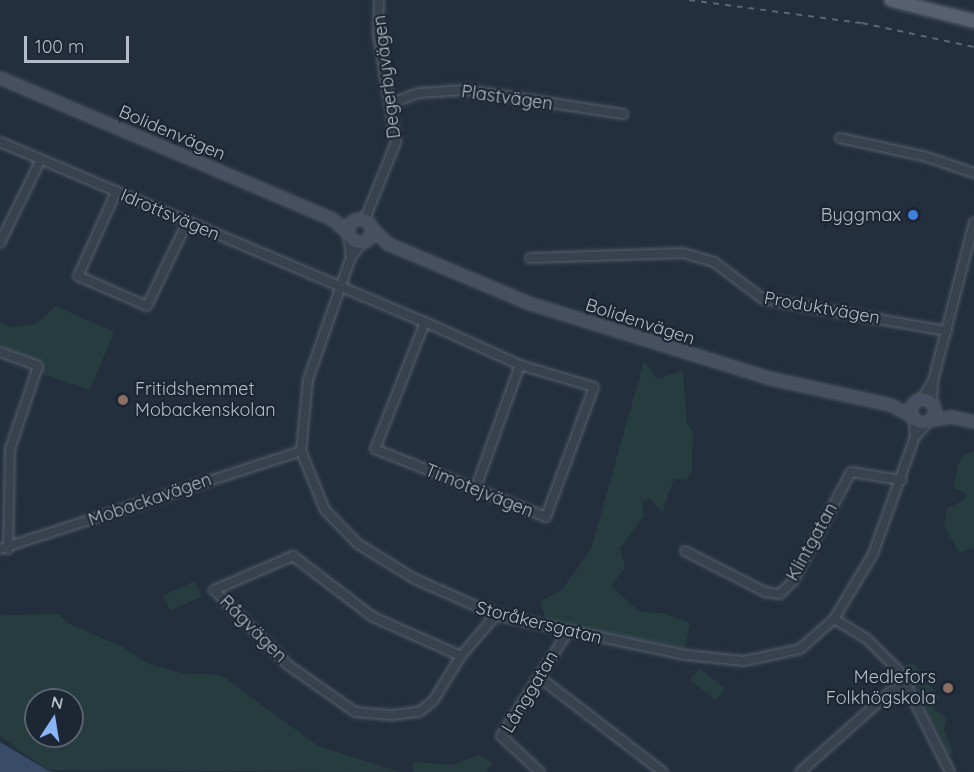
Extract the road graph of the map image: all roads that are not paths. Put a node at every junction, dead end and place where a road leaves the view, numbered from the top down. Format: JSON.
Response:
{"nodes":[{"id":1,"x":379,"y":0,"type":"edge"},
{"id":2,"x":891,"y":0,"type":"edge"},
{"id":3,"x":974,"y":21,"type":"edge"},
{"id":4,"x":0,"y":78,"type":"edge"},
{"id":5,"x":392,"y":103,"type":"junction"},
{"id":6,"x":623,"y":114,"type":"dead end"},
{"id":7,"x":840,"y":138,"type":"dead end"},
{"id":8,"x":0,"y":142,"type":"edge"},
{"id":9,"x":41,"y":159,"type":"junction"},
{"id":10,"x":974,"y":172,"type":"edge"},
{"id":11,"x":116,"y":192,"type":"junction"},
{"id":12,"x":332,"y":219,"type":"junction"},
{"id":13,"x":365,"y":219,"type":"junction"},
{"id":14,"x":353,"y":221,"type":"junction"},
{"id":15,"x":974,"y":222,"type":"edge"},
{"id":16,"x":187,"y":223,"type":"junction"},
{"id":17,"x":372,"y":228,"type":"junction"},
{"id":18,"x":348,"y":234,"type":"junction"},
{"id":19,"x":0,"y":243,"type":"edge"},
{"id":20,"x":364,"y":243,"type":"junction"},
{"id":21,"x":388,"y":244,"type":"junction"},
{"id":22,"x":351,"y":257,"type":"junction"},
{"id":23,"x":530,"y":258,"type":"dead end"},
{"id":24,"x":340,"y":289,"type":"junction"},
{"id":25,"x":425,"y":322,"type":"junction"},
{"id":26,"x":947,"y":331,"type":"junction"},
{"id":27,"x":0,"y":352,"type":"edge"},
{"id":28,"x":520,"y":365,"type":"junction"},
{"id":29,"x":926,"y":402,"type":"junction"},
{"id":30,"x":891,"y":405,"type":"junction"},
{"id":31,"x":952,"y":417,"type":"junction"},
{"id":32,"x":914,"y":418,"type":"junction"},
{"id":33,"x":929,"y":421,"type":"junction"},
{"id":34,"x":974,"y":422,"type":"edge"},
{"id":35,"x":915,"y":437,"type":"junction"},
{"id":36,"x":301,"y":451,"type":"junction"},
{"id":37,"x":901,"y":480,"type":"junction"},
{"id":38,"x":475,"y":490,"type":"junction"},
{"id":39,"x":4,"y":549,"type":"edge"},
{"id":40,"x":685,"y":551,"type":"dead end"},
{"id":41,"x":496,"y":615,"type":"junction"},
{"id":42,"x":834,"y":619,"type":"junction"},
{"id":43,"x":567,"y":633,"type":"junction"},
{"id":44,"x":461,"y":656,"type":"junction"},
{"id":45,"x":539,"y":677,"type":"junction"},
{"id":46,"x":909,"y":684,"type":"junction"},
{"id":47,"x":540,"y":772,"type":"edge"},
{"id":48,"x":663,"y":772,"type":"edge"},
{"id":49,"x":800,"y":772,"type":"edge"},
{"id":50,"x":950,"y":772,"type":"edge"}],
"edges":[{"from":1,"to":5,"type":"street","name":"Degerbyvägen"},
{"from":2,"to":3,"type":"main road"},
{"from":4,"to":12,"type":"main road","name":"Bolidenvägen"},
{"from":5,"to":6,"type":"street","name":"Plastvägen"},
{"from":5,"to":13,"type":"street","name":"Degerbyvägen"},
{"from":7,"to":10,"type":"street"},
{"from":8,"to":9,"type":"street","name":"Idrottsvägen"},
{"from":9,"to":11,"type":"street","name":"Idrottsvägen"},
{"from":9,"to":19,"type":"street"},
{"from":11,"to":16,"type":"street","name":"Idrottsvägen"},
{"from":11,"to":16,"type":"street"},
{"from":12,"to":14,"type":"main road","name":"Bolidenvägen"},
{"from":12,"to":18,"type":"main road","name":"Bolidenvägen"},
{"from":13,"to":14,"type":"main road","name":"Bolidenvägen"},
{"from":13,"to":17,"type":"main road","name":"Bolidenvägen"},
{"from":14,"to":18,"type":"main road"},
{"from":15,"to":26,"type":"street"},
{"from":16,"to":24,"type":"street","name":"Idrottsvägen"},
{"from":17,"to":20,"type":"main road"},
{"from":17,"to":21,"type":"main road","name":"Bolidenvägen"},
{"from":18,"to":20,"type":"main road","name":"Bolidenvägen"},
{"from":18,"to":22,"type":"street","name":"Storåkersgatan"},
{"from":20,"to":21,"type":"main road","name":"Bolidenvägen"},
{"from":20,"to":22,"type":"street","name":"Storåkersgatan"},
{"from":21,"to":30,"type":"main road","name":"Bolidenvägen"},
{"from":22,"to":24,"type":"street","name":"Storåkersgatan"},
{"from":23,"to":26,"type":"street","name":"Produktvägen"},
{"from":24,"to":25,"type":"street","name":"Timotejvägen"},
{"from":24,"to":36,"type":"street","name":"Storåkersgatan"},
{"from":25,"to":28,"type":"street","name":"Timotejvägen"},
{"from":25,"to":38,"type":"street","name":"Timotejvägen"},
{"from":26,"to":29,"type":"street"},
{"from":27,"to":39,"type":"street"},
{"from":28,"to":38,"type":"street"},
{"from":28,"to":38,"type":"street","name":"Timotejvägen"},
{"from":29,"to":30,"type":"main road","name":"Bolidenvägen"},
{"from":29,"to":31,"type":"main road","name":"Bolidenvägen"},
{"from":29,"to":32,"type":"main road"},
{"from":29,"to":33,"type":"main road"},
{"from":30,"to":32,"type":"main road","name":"Bolidenvägen"},
{"from":31,"to":33,"type":"main road","name":"Bolidenvägen"},
{"from":31,"to":34,"type":"main road","name":"Bolidenvägen"},
{"from":32,"to":33,"type":"main road","name":"Bolidenvägen"},
{"from":32,"to":35,"type":"street","name":"Storåkersgatan"},
{"from":33,"to":35,"type":"street","name":"Storåkersgatan"},
{"from":35,"to":37,"type":"street","name":"Storåkersgatan"},
{"from":36,"to":39,"type":"street","name":"Mobackavägen"},
{"from":36,"to":41,"type":"street","name":"Storåkersgatan"},
{"from":37,"to":40,"type":"street","name":"Klintgatan"},
{"from":37,"to":42,"type":"street","name":"Storåkersgatan"},
{"from":41,"to":43,"type":"street","name":"Storåkersgatan"},
{"from":41,"to":44,"type":"street","name":"Rågvägen"},
{"from":42,"to":43,"type":"street","name":"Storåkersgatan"},
{"from":42,"to":46,"type":"street"},
{"from":43,"to":45,"type":"street","name":"Långgatan"},
{"from":44,"to":44,"type":"street","name":"Rågvägen"},
{"from":45,"to":47,"type":"street","name":"Långgatan"},
{"from":45,"to":48,"type":"street"},
{"from":46,"to":49,"type":"street"},
{"from":46,"to":50,"type":"street"}]}
